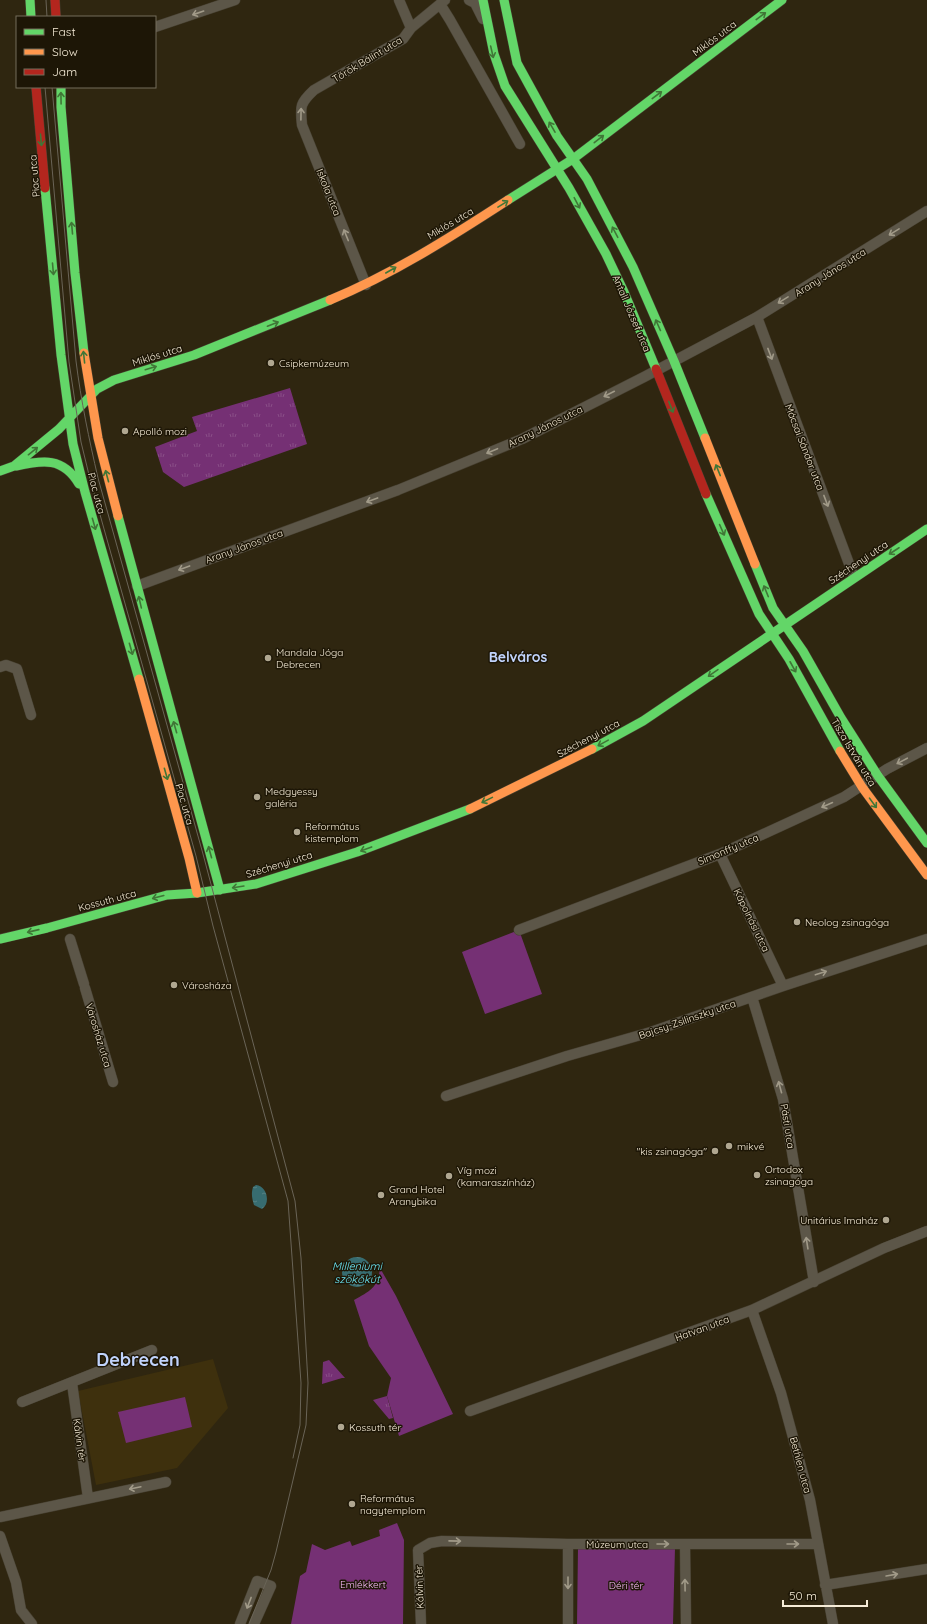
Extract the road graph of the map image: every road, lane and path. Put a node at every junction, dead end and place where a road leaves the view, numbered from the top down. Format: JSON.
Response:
{"nodes":[{"id":1,"x":30,"y":0,"type":"edge"},
{"id":2,"x":55,"y":0,"type":"edge"},
{"id":3,"x":235,"y":0,"type":"edge"},
{"id":4,"x":399,"y":0,"type":"edge"},
{"id":5,"x":469,"y":0,"type":"edge"},
{"id":6,"x":483,"y":0,"type":"edge"},
{"id":7,"x":504,"y":0,"type":"edge"},
{"id":8,"x":782,"y":0,"type":"edge"},
{"id":9,"x":442,"y":2,"type":"edge"},
{"id":10,"x":31,"y":16,"type":"edge"},
{"id":11,"x":56,"y":16,"type":"edge"},
{"id":12,"x":156,"y":27,"type":"edge"},
{"id":13,"x":411,"y":28,"type":"junction"},
{"id":14,"x":487,"y":29,"type":"junction"},
{"id":15,"x":36,"y":88,"type":"edge"},
{"id":16,"x":61,"y":88,"type":"edge"},
{"id":17,"x":304,"y":99,"type":"joint"},
{"id":18,"x":520,"y":144,"type":"dead end"},
{"id":19,"x":573,"y":159,"type":"junction"},
{"id":20,"x":558,"y":169,"type":"junction"},
{"id":21,"x":927,"y":211,"type":"edge"},
{"id":22,"x":366,"y":285,"type":"junction"},
{"id":23,"x":757,"y":317,"type":"junction"},
{"id":24,"x":674,"y":361,"type":"junction"},
{"id":25,"x":62,"y":362,"type":"junction"},
{"id":26,"x":656,"y":371,"type":"junction"},
{"id":27,"x":114,"y":380,"type":"junction"},
{"id":28,"x":88,"y":381,"type":"junction"},
{"id":29,"x":90,"y":396,"type":"junction"},
{"id":30,"x":69,"y":418,"type":"junction"},
{"id":31,"x":14,"y":466,"type":"junction"},
{"id":32,"x":0,"y":471,"type":"edge"},
{"id":33,"x":85,"y":492,"type":"junction"},
{"id":34,"x":927,"y":529,"type":"edge"},
{"id":35,"x":854,"y":577,"type":"junction"},
{"id":36,"x":137,"y":586,"type":"junction"},
{"id":37,"x":785,"y":625,"type":"junction"},
{"id":38,"x":772,"y":633,"type":"junction"},
{"id":39,"x":0,"y":667,"type":"edge"},
{"id":40,"x":31,"y":714,"type":"dead end"},
{"id":41,"x":927,"y":748,"type":"edge"},
{"id":42,"x":878,"y":776,"type":"junction"},
{"id":43,"x":862,"y":787,"type":"junction"},
{"id":44,"x":927,"y":843,"type":"edge"},
{"id":45,"x":720,"y":854,"type":"junction"},
{"id":46,"x":927,"y":875,"type":"edge"},
{"id":47,"x":220,"y":890,"type":"junction"},
{"id":48,"x":197,"y":893,"type":"junction"},
{"id":49,"x":519,"y":930,"type":"dead end"},
{"id":50,"x":927,"y":938,"type":"edge"},
{"id":51,"x":0,"y":939,"type":"edge"},
{"id":52,"x":70,"y":939,"type":"dead end"},
{"id":53,"x":784,"y":986,"type":"junction"},
{"id":54,"x":752,"y":997,"type":"junction"},
{"id":55,"x":113,"y":1082,"type":"dead end"},
{"id":56,"x":446,"y":1096,"type":"dead end"},
{"id":57,"x":927,"y":1231,"type":"edge"},
{"id":58,"x":814,"y":1282,"type":"junction"},
{"id":59,"x":752,"y":1310,"type":"junction"},
{"id":60,"x":152,"y":1350,"type":"dead end"},
{"id":61,"x":72,"y":1383,"type":"junction"},
{"id":62,"x":22,"y":1402,"type":"dead end"},
{"id":63,"x":470,"y":1411,"type":"dead end"},
{"id":64,"x":166,"y":1482,"type":"dead end"},
{"id":65,"x":88,"y":1498,"type":"junction"},
{"id":66,"x":0,"y":1517,"type":"edge"},
{"id":67,"x":0,"y":1536,"type":"edge"},
{"id":68,"x":568,"y":1544,"type":"junction"},
{"id":69,"x":685,"y":1544,"type":"junction"},
{"id":70,"x":817,"y":1544,"type":"junction"},
{"id":71,"x":418,"y":1550,"type":"joint"},
{"id":72,"x":927,"y":1569,"type":"edge"},
{"id":73,"x":825,"y":1585,"type":"junction"},
{"id":74,"x":32,"y":1624,"type":"edge"},
{"id":75,"x":240,"y":1624,"type":"edge"},
{"id":76,"x":254,"y":1624,"type":"edge"},
{"id":77,"x":421,"y":1624,"type":"edge"},
{"id":78,"x":568,"y":1624,"type":"edge"},
{"id":79,"x":686,"y":1624,"type":"edge"},
{"id":80,"x":833,"y":1624,"type":"edge"}],
"edges":[{"from":1,"to":10,"type":"street"},
{"from":2,"to":11,"type":"street"},
{"from":3,"to":12,"type":"street","one_way":true},
{"from":4,"to":13,"type":"street"},
{"from":5,"to":14,"type":"street"},
{"from":6,"to":14,"type":"street","name":"Antall József utca"},
{"from":19,"to":7,"type":"street","name":"Antall József utca","one_way":true},
{"from":19,"to":8,"type":"street","name":"Miklós utca","one_way":true},
{"from":9,"to":13,"type":"street","name":"Török Bálint utca"},
{"from":9,"to":18,"type":"street"},
{"from":13,"to":17,"type":"street","name":"Török Bálint utca"},
{"from":14,"to":20,"type":"street","name":"Antall József utca","one_way":true},
{"from":15,"to":25,"type":"street","name":"Piac utca","one_way":true},
{"from":28,"to":16,"type":"street","name":"Piac utca","one_way":true},
{"from":22,"to":17,"type":"street","name":"Iskola utca","one_way":true},
{"from":19,"to":20,"type":"street","name":"Miklós utca"},
{"from":24,"to":19,"type":"street","name":"Antall József utca","one_way":true},
{"from":22,"to":20,"type":"street","name":"Miklós utca","one_way":true},
{"from":20,"to":26,"type":"street","name":"Antall József utca","one_way":true},
{"from":21,"to":23,"type":"street","name":"Arany János utca","one_way":true},
{"from":27,"to":22,"type":"street","name":"Miklós utca","one_way":true},
{"from":23,"to":24,"type":"street","name":"Arany János utca"},
{"from":23,"to":35,"type":"street","name":"Mácsai Sándor utca","one_way":true},
{"from":24,"to":26,"type":"street","name":"Arany János utca"},
{"from":37,"to":24,"type":"street","name":"Antall József utca","one_way":true},
{"from":25,"to":28,"type":"street"},
{"from":25,"to":30,"type":"street","name":"Piac utca"},
{"from":26,"to":36,"type":"street","name":"Arany János utca","one_way":true},
{"from":26,"to":38,"type":"street","name":"Antall József utca","one_way":true},
{"from":27,"to":28,"type":"street"},
{"from":27,"to":29,"type":"street","name":"Miklós utca"},
{"from":28,"to":29,"type":"street","name":"Piac utca"},
{"from":29,"to":30,"type":"street","name":"Miklós utca"},
{"from":36,"to":29,"type":"street","name":"Piac utca","one_way":true},
{"from":31,"to":30,"type":"street","name":"Miklós utca","one_way":true},
{"from":30,"to":33,"type":"street","name":"Piac utca"},
{"from":31,"to":32,"type":"street"},
{"from":31,"to":33,"type":"street"},
{"from":33,"to":48,"type":"street","name":"Piac utca","one_way":true},
{"from":34,"to":35,"type":"street","name":"Széchenyi utca","one_way":true},
{"from":35,"to":37,"type":"street","name":"Széchenyi utca"},
{"from":47,"to":36,"type":"street","name":"Piac utca","one_way":true},
{"from":37,"to":38,"type":"street","name":"Széchenyi utca"},
{"from":37,"to":42,"type":"street","name":"Tisza István utca"},
{"from":38,"to":43,"type":"street","name":"Tisza István utca","one_way":true},
{"from":38,"to":47,"type":"street","name":"Széchenyi utca","one_way":true},
{"from":39,"to":40,"type":"street"},
{"from":41,"to":42,"type":"street","name":"Simonffy utca","one_way":true},
{"from":42,"to":43,"type":"street","name":"Simonffy utca"},
{"from":42,"to":44,"type":"street","name":"Tisza István utca"},
{"from":43,"to":45,"type":"street","name":"Simonffy utca","one_way":true},
{"from":43,"to":46,"type":"street","name":"Tisza István utca","one_way":true},
{"from":45,"to":49,"type":"street","name":"Simonffy utca"},
{"from":45,"to":53,"type":"street","name":"Kápolnási utca"},
{"from":47,"to":48,"type":"street","name":"Kossuth utca"},
{"from":48,"to":51,"type":"street","name":"Kossuth utca","one_way":true},
{"from":53,"to":50,"type":"street","name":"Bajcsy-Zsilinszky utca","one_way":true},
{"from":52,"to":55,"type":"street","name":"Városház utca"},
{"from":53,"to":54,"type":"street","name":"Bajcsy-Zsilinszky utca"},
{"from":54,"to":56,"type":"street","name":"Bajcsy-Zsilinszky utca"},
{"from":58,"to":54,"type":"street","name":"Pásti utca","one_way":true},
{"from":57,"to":58,"type":"street","name":"Hatvan utca"},
{"from":58,"to":59,"type":"street","name":"Hatvan utca"},
{"from":59,"to":63,"type":"street","name":"Hatvan utca"},
{"from":59,"to":70,"type":"street","name":"Bethlen utca"},
{"from":60,"to":61,"type":"street"},
{"from":61,"to":62,"type":"street"},
{"from":61,"to":65,"type":"street","name":"Kálvin tér"},
{"from":64,"to":65,"type":"street","one_way":true},
{"from":65,"to":66,"type":"street"},
{"from":67,"to":74,"type":"street"},
{"from":68,"to":69,"type":"street","name":"Múzeum utca","one_way":true},
{"from":71,"to":68,"type":"street","name":"Múzeum utca","one_way":true},
{"from":68,"to":78,"type":"street","one_way":true},
{"from":69,"to":70,"type":"street","name":"Múzeum utca","one_way":true},
{"from":79,"to":69,"type":"street","one_way":true},
{"from":70,"to":73,"type":"street","name":"Bethlen utca"},
{"from":71,"to":77,"type":"street","name":"Kálvin tér"},
{"from":73,"to":72,"type":"street","one_way":true},
{"from":73,"to":80,"type":"street","name":"Bethlen utca"},
{"from":76,"to":75,"type":"street","one_way":true}]}
